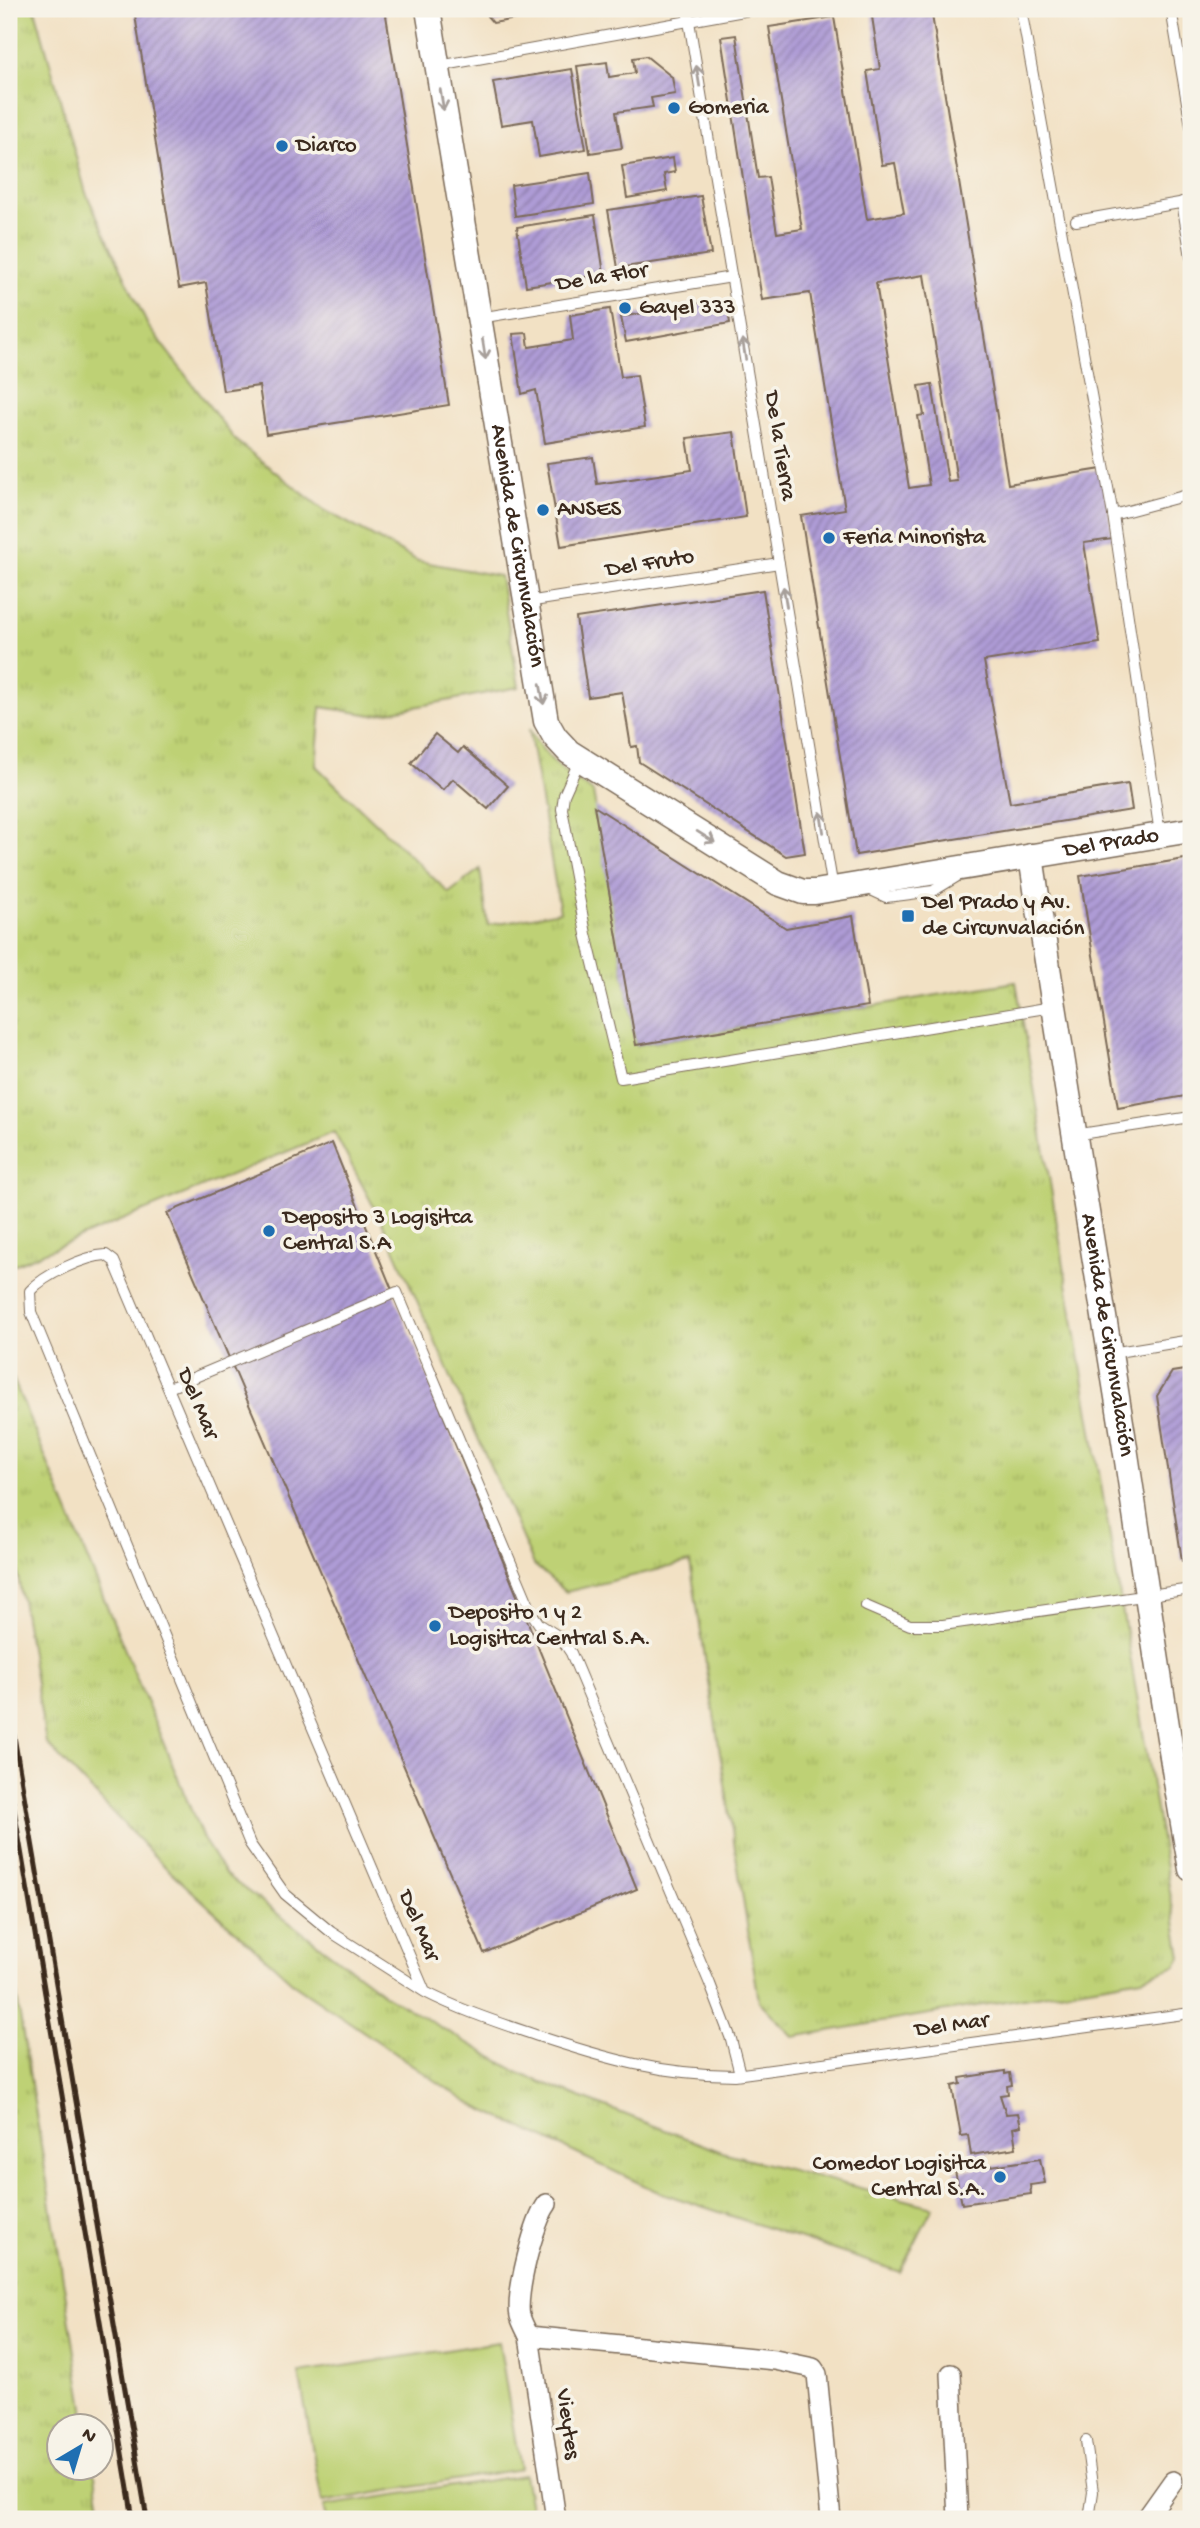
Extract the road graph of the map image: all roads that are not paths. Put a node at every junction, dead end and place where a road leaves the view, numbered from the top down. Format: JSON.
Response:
{"nodes":[{"id":1,"x":428,"y":9,"type":"edge"},
{"id":2,"x":687,"y":9,"type":"edge"},
{"id":3,"x":755,"y":9,"type":"edge"},
{"id":4,"x":1021,"y":9,"type":"edge"},
{"id":5,"x":1171,"y":9,"type":"edge"},
{"id":6,"x":689,"y":20,"type":"junction"},
{"id":7,"x":436,"y":67,"type":"junction"},
{"id":8,"x":1191,"y":126,"type":"edge"},
{"id":9,"x":1187,"y":202,"type":"edge"},
{"id":10,"x":1076,"y":221,"type":"dead end"},
{"id":11,"x":1191,"y":257,"type":"edge"},
{"id":12,"x":732,"y":276,"type":"junction"},
{"id":13,"x":479,"y":318,"type":"junction"},
{"id":14,"x":1191,"y":494,"type":"edge"},
{"id":15,"x":1113,"y":516,"type":"junction"},
{"id":16,"x":779,"y":564,"type":"junction"},
{"id":17,"x":526,"y":602,"type":"junction"},
{"id":18,"x":580,"y":759,"type":"junction"},
{"id":19,"x":1191,"y":830,"type":"edge"},
{"id":20,"x":1160,"y":835,"type":"junction"},
{"id":21,"x":1031,"y":856,"type":"junction"},
{"id":22,"x":833,"y":889,"type":"junction"},
{"id":23,"x":1053,"y":1007,"type":"junction"},
{"id":24,"x":1191,"y":1117,"type":"edge"},
{"id":25,"x":1074,"y":1135,"type":"junction"},
{"id":26,"x":1191,"y":1340,"type":"edge"},
{"id":27,"x":1110,"y":1353,"type":"junction"},
{"id":28,"x":169,"y":1388,"type":"junction"},
{"id":29,"x":1191,"y":1589,"type":"edge"},
{"id":30,"x":1148,"y":1596,"type":"junction"},
{"id":31,"x":866,"y":1606,"type":"dead end"},
{"id":32,"x":1184,"y":1794,"type":"edge"},
{"id":33,"x":1191,"y":1870,"type":"edge"},
{"id":34,"x":425,"y":1992,"type":"junction"},
{"id":35,"x":1191,"y":2013,"type":"edge"},
{"id":36,"x":740,"y":2074,"type":"junction"},
{"id":37,"x":547,"y":2204,"type":"dead end"},
{"id":38,"x":529,"y":2336,"type":"junction"},
{"id":39,"x":951,"y":2375,"type":"dead end"},
{"id":40,"x":1086,"y":2441,"type":"dead end"},
{"id":41,"x":1173,"y":2481,"type":"dead end"},
{"id":42,"x":556,"y":2519,"type":"edge"},
{"id":43,"x":831,"y":2519,"type":"edge"},
{"id":44,"x":958,"y":2519,"type":"edge"},
{"id":45,"x":1089,"y":2519,"type":"edge"},
{"id":46,"x":1146,"y":2519,"type":"edge"}],
"edges":[{"from":1,"to":7,"type":"street","name":"Avenida de Circunvalación"},
{"from":2,"to":6,"type":"lane","name":"De la Tierra"},
{"from":3,"to":6,"type":"lane"},
{"from":4,"to":15,"type":"lane"},
{"from":5,"to":8,"type":"lane"},
{"from":6,"to":7,"type":"lane"},
{"from":12,"to":6,"type":"lane","name":"De la Tierra","one_way":true},
{"from":7,"to":13,"type":"street","name":"Avenida de Circunvalación","one_way":true},
{"from":9,"to":10,"type":"lane"},
{"from":9,"to":11,"type":"lane"},
{"from":12,"to":13,"type":"lane","name":"De la Flor"},
{"from":16,"to":12,"type":"lane","name":"De la Tierra","one_way":true},
{"from":13,"to":17,"type":"street","name":"Avenida de Circunvalación","one_way":true},
{"from":14,"to":15,"type":"lane"},
{"from":15,"to":20,"type":"lane"},
{"from":16,"to":17,"type":"lane","name":"Del Fruto"},
{"from":22,"to":16,"type":"lane","name":"De la Tierra","one_way":true},
{"from":17,"to":18,"type":"street","name":"Avenida de Circunvalación","one_way":true},
{"from":18,"to":22,"type":"street","name":"Avenida de Circunvalación","one_way":true},
{"from":18,"to":23,"type":"lane"},
{"from":19,"to":20,"type":"street","name":"Del Prado"},
{"from":20,"to":21,"type":"street","name":"Del Prado"},
{"from":21,"to":22,"type":"street","name":"Avenida de Circunvalación"},
{"from":21,"to":23,"type":"street","name":"Avenida de Circunvalación"},
{"from":23,"to":25,"type":"street","name":"Avenida de Circunvalación"},
{"from":24,"to":25,"type":"lane"},
{"from":25,"to":27,"type":"street","name":"Avenida de Circunvalación"},
{"from":26,"to":27,"type":"lane"},
{"from":27,"to":30,"type":"street","name":"Avenida de Circunvalación"},
{"from":28,"to":34,"type":"lane","name":"Del Mar"},
{"from":28,"to":34,"type":"lane","name":"Del Mar"},
{"from":28,"to":36,"type":"lane"},
{"from":29,"to":30,"type":"lane"},
{"from":30,"to":31,"type":"lane"},
{"from":30,"to":32,"type":"street","name":"Avenida de Circunvalación"},
{"from":32,"to":33,"type":"street","name":"Avenida de Circunvalación"},
{"from":34,"to":36,"type":"lane","name":"Del Mar"},
{"from":35,"to":36,"type":"lane","name":"Del Mar"},
{"from":37,"to":38,"type":"street","name":"Vieytes"},
{"from":38,"to":42,"type":"street","name":"Vieytes"},
{"from":38,"to":43,"type":"street"},
{"from":39,"to":44,"type":"street"},
{"from":40,"to":45,"type":"lane"},
{"from":41,"to":46,"type":"street"}]}
